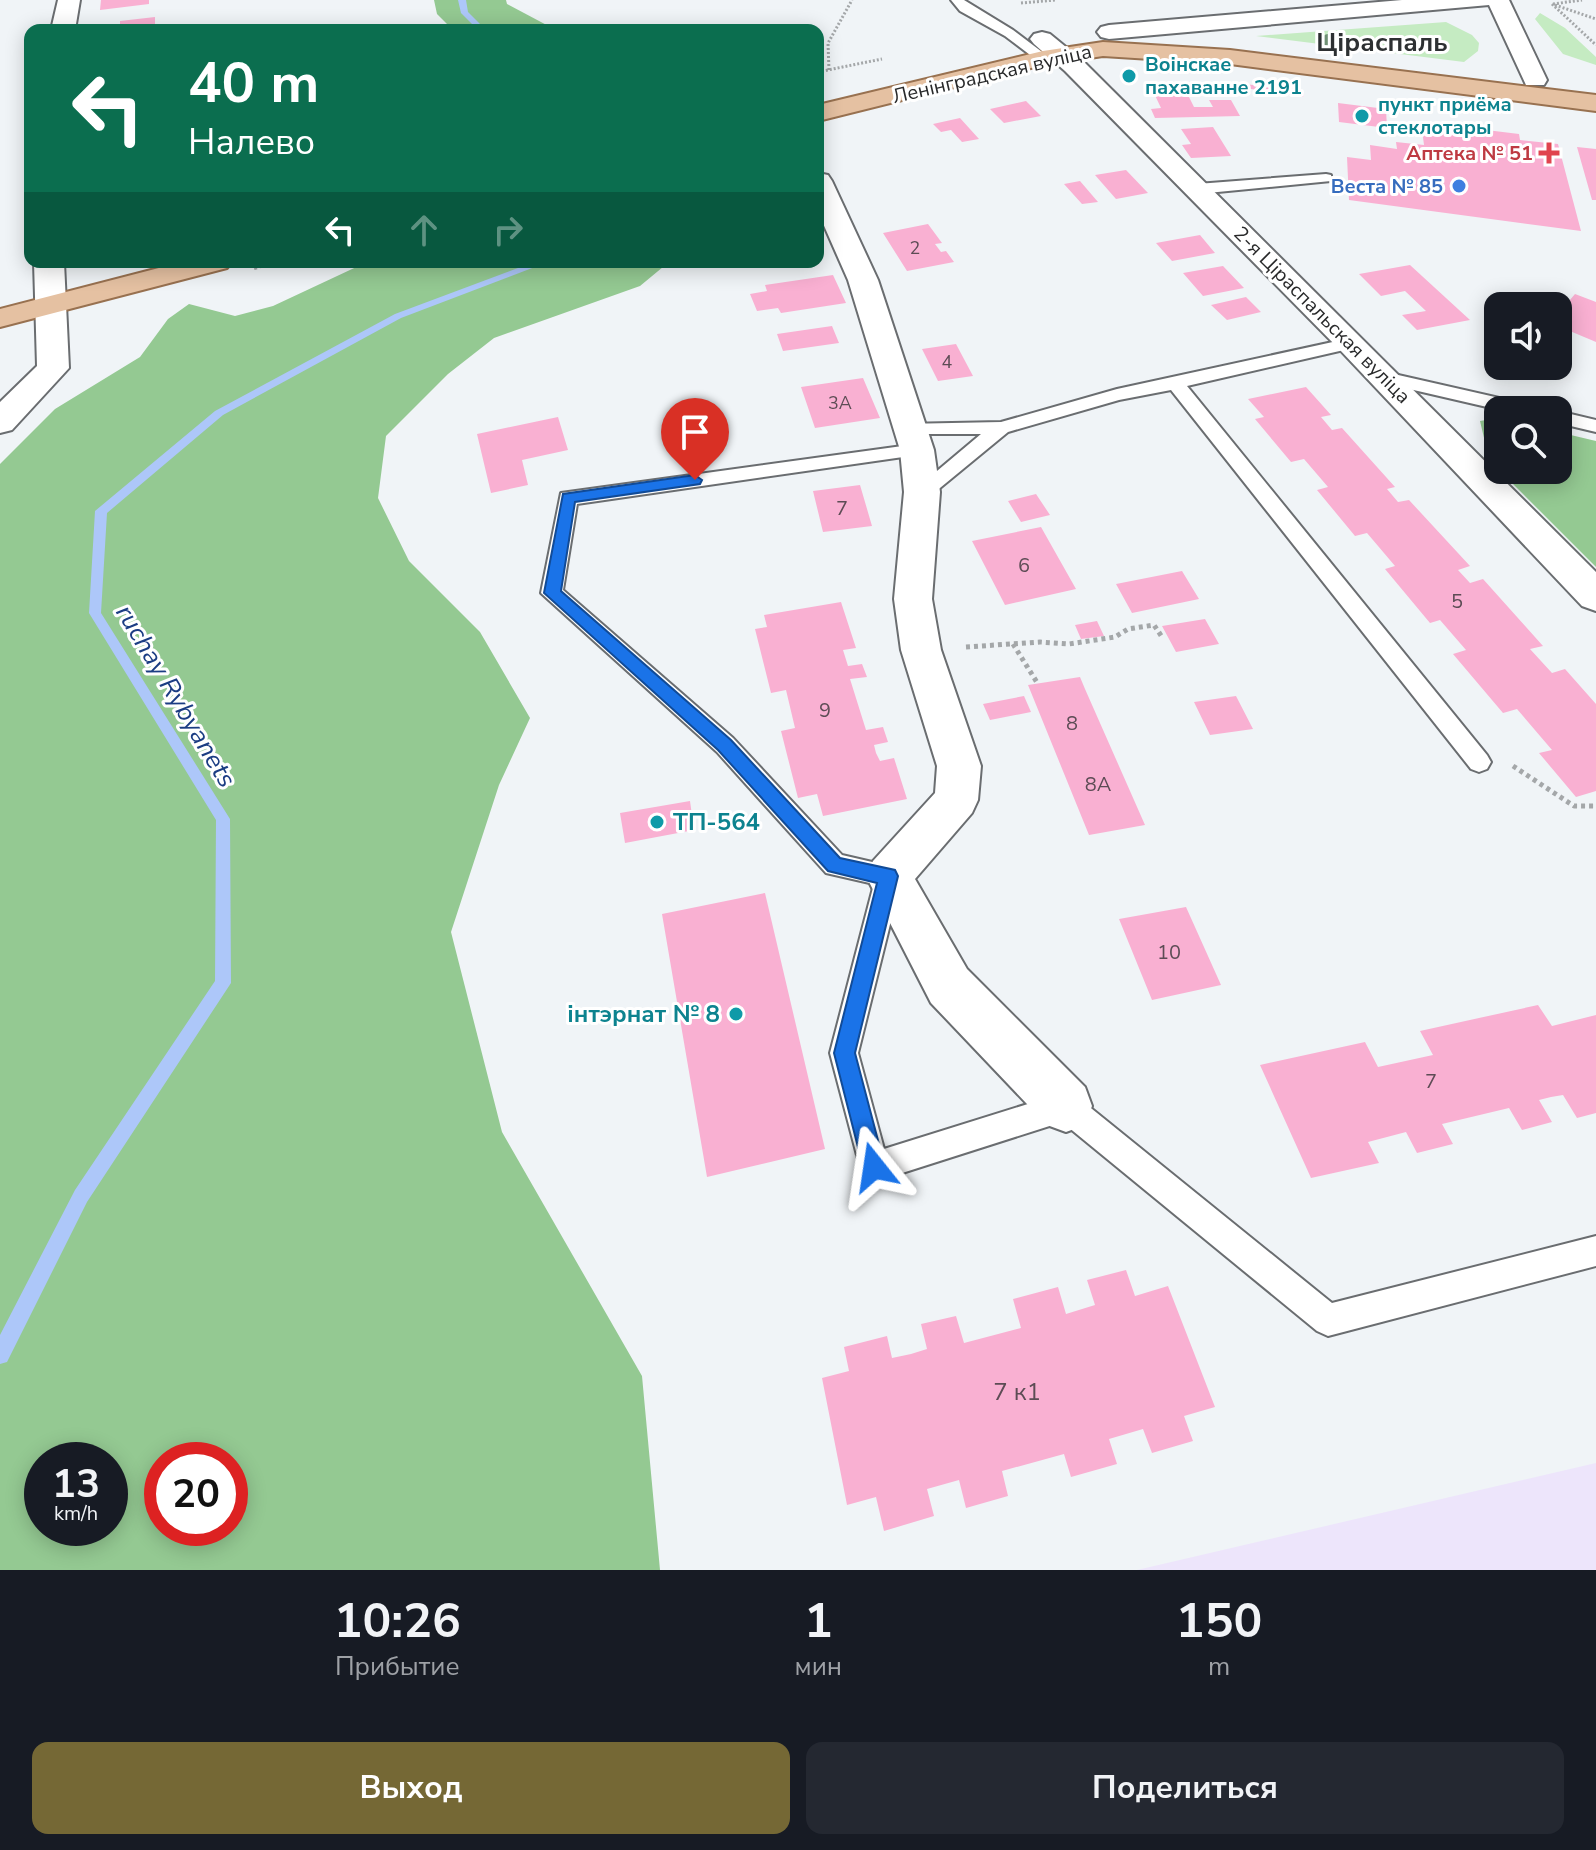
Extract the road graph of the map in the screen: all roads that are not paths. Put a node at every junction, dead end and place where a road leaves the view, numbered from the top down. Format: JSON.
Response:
{"nodes":[{"id":1,"x":69,"y":0,"type":"edge"},
{"id":2,"x":957,"y":0,"type":"edge"},
{"id":3,"x":1481,"y":0,"type":"edge"},
{"id":4,"x":1498,"y":0,"type":"edge"},
{"id":5,"x":64,"y":24,"type":"edge"},
{"id":6,"x":1109,"y":32,"type":"junction"},
{"id":7,"x":1042,"y":49,"type":"junction"},
{"id":8,"x":862,"y":78,"type":"dead end"},
{"id":9,"x":1536,"y":88,"type":"junction"},
{"id":10,"x":1596,"y":88,"type":"edge"},
{"id":11,"x":1596,"y":103,"type":"edge"},
{"id":12,"x":824,"y":111,"type":"edge"},
{"id":13,"x":1326,"y":178,"type":"dead end"},
{"id":14,"x":1197,"y":189,"type":"junction"},
{"id":15,"x":824,"y":194,"type":"edge"},
{"id":16,"x":106,"y":268,"type":"edge"},
{"id":17,"x":171,"y":268,"type":"edge"},
{"id":18,"x":49,"y":284,"type":"edge"},
{"id":19,"x":0,"y":295,"type":"edge"},
{"id":20,"x":0,"y":318,"type":"edge"},
{"id":21,"x":1351,"y":343,"type":"junction"},
{"id":22,"x":1385,"y":378,"type":"junction"},
{"id":23,"x":1175,"y":383,"type":"junction"},
{"id":24,"x":1484,"y":400,"type":"edge"},
{"id":25,"x":1572,"y":420,"type":"edge"},
{"id":26,"x":0,"y":422,"type":"edge"},
{"id":27,"x":1596,"y":426,"type":"edge"},
{"id":28,"x":1001,"y":428,"type":"junction"},
{"id":29,"x":913,"y":439,"type":"junction"},
{"id":30,"x":922,"y":492,"type":"junction"},
{"id":31,"x":1596,"y":596,"type":"edge"},
{"id":32,"x":1479,"y":762,"type":"road end"},
{"id":33,"x":889,"y":876,"type":"junction"},
{"id":34,"x":1066,"y":1106,"type":"junction"},
{"id":35,"x":1596,"y":1251,"type":"edge"}],
"edges":[{"from":1,"to":5,"type":"street"},
{"from":2,"to":7,"type":"lane"},
{"from":3,"to":6,"type":"street"},
{"from":4,"to":9,"type":"street"},
{"from":6,"to":7,"type":"main road","name":"Ленінградская вуліца"},
{"from":6,"to":9,"type":"main road","name":"Ленінградская вуліца"},
{"from":7,"to":8,"type":"main road","name":"Ленінградская вуліца"},
{"from":7,"to":9,"type":"main road","name":"Ленінградская вуліца"},
{"from":7,"to":12,"type":"main road","name":"Ленінградская вуліца"},
{"from":7,"to":14,"type":"street","name":"2-я Ціраспальская вуліца"},
{"from":9,"to":10,"type":"main road","name":"Ленінградская вуліца"},
{"from":9,"to":11,"type":"main road","name":"Ленінградская вуліца"},
{"from":13,"to":14,"type":"lane"},
{"from":14,"to":21,"type":"street","name":"2-я Ціраспальская вуліца"},
{"from":15,"to":29,"type":"street"},
{"from":16,"to":18,"type":"main road"},
{"from":17,"to":18,"type":"main road"},
{"from":18,"to":19,"type":"main road"},
{"from":18,"to":20,"type":"main road"},
{"from":18,"to":26,"type":"street"},
{"from":21,"to":22,"type":"street","name":"2-я Ціраспальская вуліца"},
{"from":21,"to":23,"type":"lane"},
{"from":22,"to":24,"type":"lane"},
{"from":22,"to":31,"type":"street","name":"2-я Ціраспальская вуліца"},
{"from":23,"to":28,"type":"lane"},
{"from":23,"to":32,"type":"lane"},
{"from":25,"to":27,"type":"lane"},
{"from":28,"to":29,"type":"lane"},
{"from":28,"to":30,"type":"lane"},
{"from":29,"to":30,"type":"street"},
{"from":29,"to":33,"type":"lane"},
{"from":30,"to":33,"type":"street"},
{"from":33,"to":34,"type":"street"},
{"from":33,"to":34,"type":"lane"},
{"from":34,"to":35,"type":"lane"}]}
